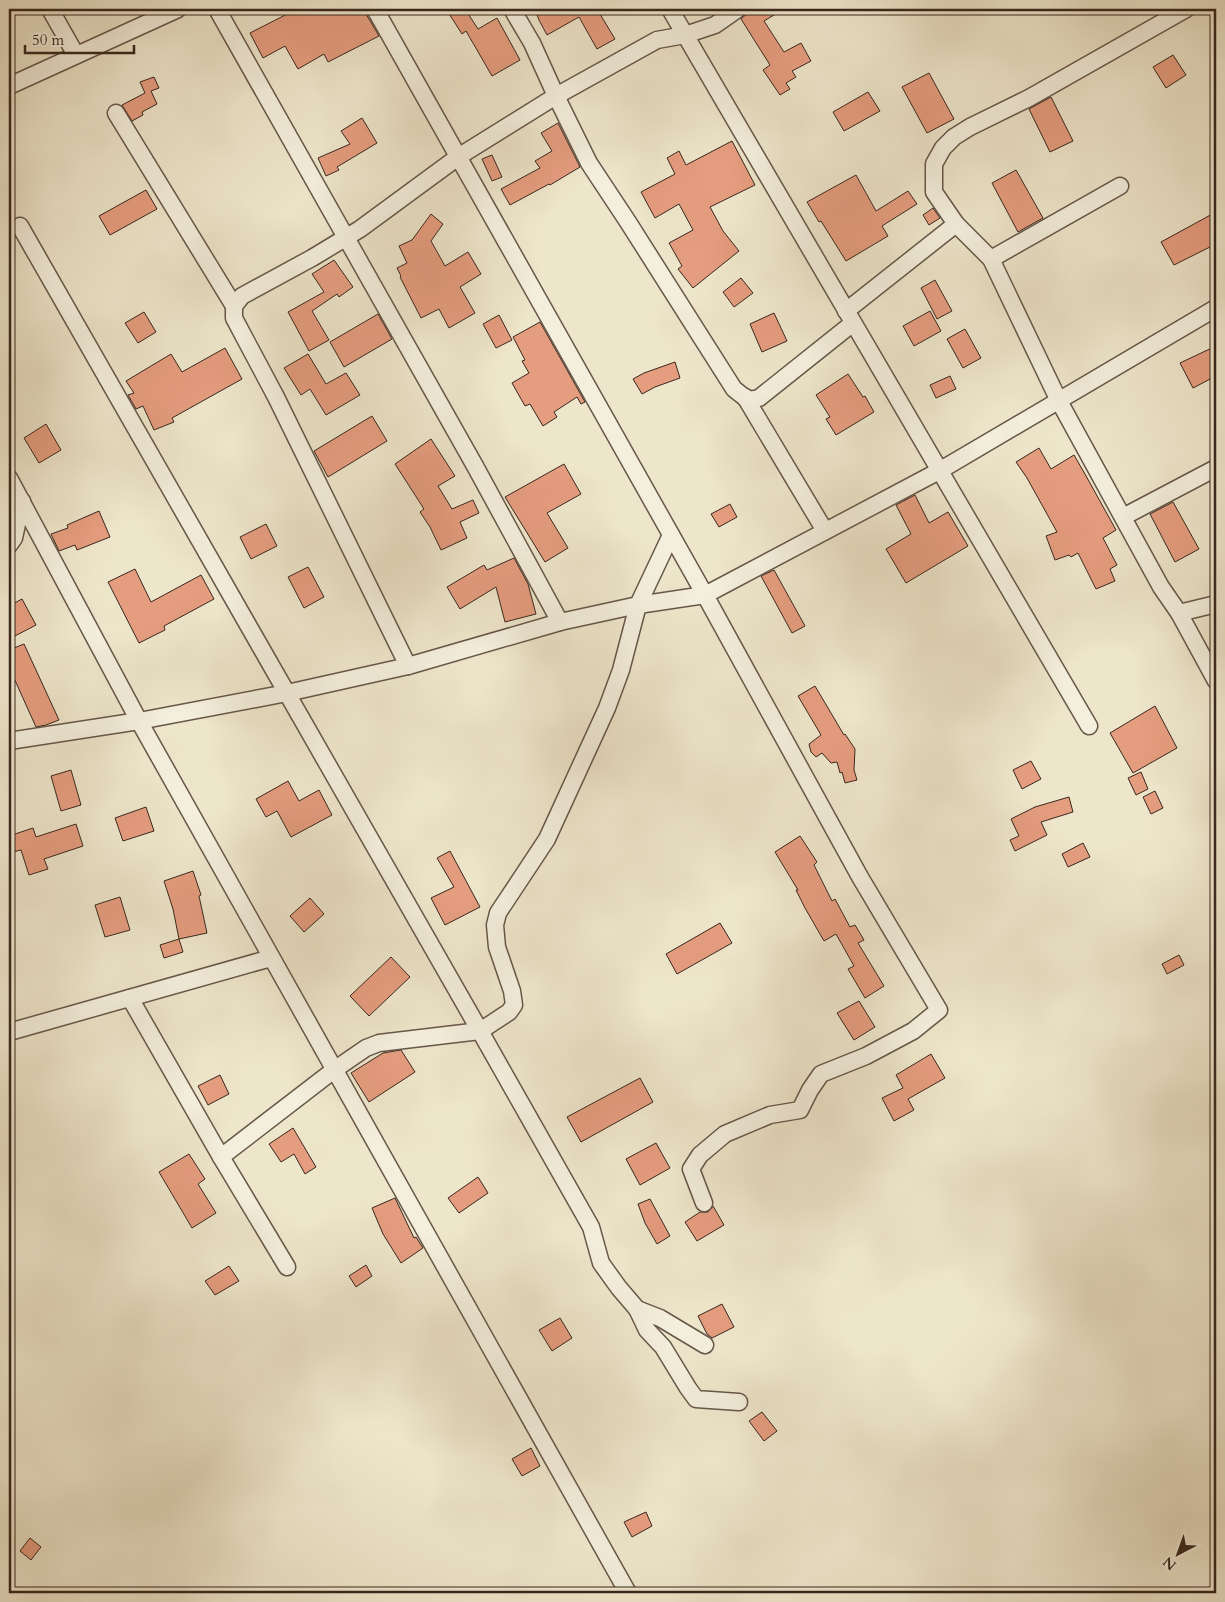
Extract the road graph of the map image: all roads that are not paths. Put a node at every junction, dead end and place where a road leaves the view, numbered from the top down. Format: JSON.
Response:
{"nodes":[{"id":1,"x":50,"y":9,"type":"edge"},
{"id":2,"x":178,"y":9,"type":"edge"},
{"id":3,"x":218,"y":9,"type":"edge"},
{"id":4,"x":375,"y":9,"type":"edge"},
{"id":5,"x":512,"y":9,"type":"edge"},
{"id":6,"x":670,"y":9,"type":"edge"},
{"id":7,"x":738,"y":9,"type":"edge"},
{"id":8,"x":1186,"y":9,"type":"edge"},
{"id":9,"x":685,"y":35,"type":"junction"},
{"id":10,"x":76,"y":55,"type":"junction"},
{"id":11,"x":9,"y":86,"type":"edge"},
{"id":12,"x":556,"y":96,"type":"junction"},
{"id":13,"x":116,"y":113,"type":"dead end"},
{"id":14,"x":458,"y":157,"type":"junction"},
{"id":15,"x":1120,"y":186,"type":"dead end"},
{"id":16,"x":956,"y":224,"type":"junction"},
{"id":17,"x":20,"y":226,"type":"dead end"},
{"id":18,"x":346,"y":238,"type":"junction"},
{"id":19,"x":991,"y":259,"type":"junction"},
{"id":20,"x":234,"y":306,"type":"junction"},
{"id":21,"x":1216,"y":308,"type":"edge"},
{"id":22,"x":850,"y":317,"type":"junction"},
{"id":23,"x":745,"y":397,"type":"junction"},
{"id":24,"x":1059,"y":401,"type":"junction"},
{"id":25,"x":1216,"y":468,"type":"edge"},
{"id":26,"x":940,"y":470,"type":"junction"},
{"id":27,"x":9,"y":478,"type":"edge"},
{"id":28,"x":22,"y":501,"type":"junction"},
{"id":29,"x":1123,"y":517,"type":"junction"},
{"id":30,"x":825,"y":531,"type":"junction"},
{"id":31,"x":671,"y":535,"type":"junction"},
{"id":32,"x":9,"y":545,"type":"edge"},
{"id":33,"x":705,"y":595,"type":"junction"},
{"id":34,"x":1216,"y":604,"type":"edge"},
{"id":35,"x":638,"y":605,"type":"junction"},
{"id":36,"x":1179,"y":613,"type":"junction"},
{"id":37,"x":560,"y":622,"type":"junction"},
{"id":38,"x":408,"y":666,"type":"junction"},
{"id":39,"x":1216,"y":682,"type":"edge"},
{"id":40,"x":287,"y":693,"type":"junction"},
{"id":41,"x":138,"y":721,"type":"junction"},
{"id":42,"x":1089,"y":726,"type":"dead end"},
{"id":43,"x":9,"y":742,"type":"edge"},
{"id":44,"x":271,"y":958,"type":"junction"},
{"id":45,"x":130,"y":998,"type":"junction"},
{"id":46,"x":480,"y":1031,"type":"junction"},
{"id":47,"x":9,"y":1032,"type":"edge"},
{"id":48,"x":334,"y":1070,"type":"junction"},
{"id":49,"x":221,"y":1157,"type":"junction"},
{"id":50,"x":704,"y":1203,"type":"dead end"},
{"id":51,"x":288,"y":1267,"type":"dead end"},
{"id":52,"x":637,"y":1309,"type":"junction"},
{"id":53,"x":705,"y":1346,"type":"dead end"},
{"id":54,"x":739,"y":1402,"type":"dead end"},
{"id":55,"x":628,"y":1593,"type":"edge"}],
"edges":[{"from":1,"to":10,"type":"street"},
{"from":2,"to":10,"type":"street"},
{"from":3,"to":18,"type":"street"},
{"from":4,"to":14,"type":"street"},
{"from":5,"to":12,"type":"street"},
{"from":6,"to":9,"type":"street"},
{"from":7,"to":9,"type":"street"},
{"from":8,"to":16,"type":"street"},
{"from":9,"to":12,"type":"street"},
{"from":9,"to":22,"type":"street"},
{"from":10,"to":11,"type":"street"},
{"from":12,"to":14,"type":"street"},
{"from":12,"to":23,"type":"street"},
{"from":13,"to":20,"type":"street"},
{"from":14,"to":18,"type":"street"},
{"from":14,"to":31,"type":"street"},
{"from":15,"to":19,"type":"street"},
{"from":16,"to":19,"type":"street"},
{"from":16,"to":22,"type":"street"},
{"from":17,"to":40,"type":"street"},
{"from":18,"to":20,"type":"street"},
{"from":18,"to":37,"type":"street"},
{"from":19,"to":24,"type":"street"},
{"from":20,"to":38,"type":"street"},
{"from":21,"to":24,"type":"street"},
{"from":22,"to":23,"type":"street"},
{"from":22,"to":26,"type":"street"},
{"from":23,"to":30,"type":"street"},
{"from":24,"to":26,"type":"street"},
{"from":24,"to":29,"type":"street"},
{"from":25,"to":29,"type":"street"},
{"from":26,"to":30,"type":"street"},
{"from":26,"to":42,"type":"street"},
{"from":27,"to":28,"type":"street"},
{"from":28,"to":32,"type":"street"},
{"from":28,"to":41,"type":"street"},
{"from":29,"to":36,"type":"street"},
{"from":30,"to":33,"type":"street"},
{"from":31,"to":33,"type":"street"},
{"from":31,"to":35,"type":"street"},
{"from":33,"to":35,"type":"street"},
{"from":33,"to":50,"type":"street"},
{"from":34,"to":36,"type":"street"},
{"from":35,"to":37,"type":"street"},
{"from":35,"to":46,"type":"street"},
{"from":36,"to":39,"type":"street"},
{"from":37,"to":38,"type":"street"},
{"from":38,"to":40,"type":"street"},
{"from":40,"to":41,"type":"street"},
{"from":40,"to":46,"type":"street"},
{"from":41,"to":43,"type":"street"},
{"from":41,"to":44,"type":"street"},
{"from":44,"to":45,"type":"street"},
{"from":44,"to":48,"type":"street"},
{"from":45,"to":47,"type":"street"},
{"from":45,"to":49,"type":"street"},
{"from":46,"to":48,"type":"street"},
{"from":46,"to":52,"type":"street"},
{"from":48,"to":49,"type":"street"},
{"from":48,"to":55,"type":"street"},
{"from":49,"to":51,"type":"street"},
{"from":52,"to":53,"type":"street"},
{"from":52,"to":54,"type":"street"}]}
